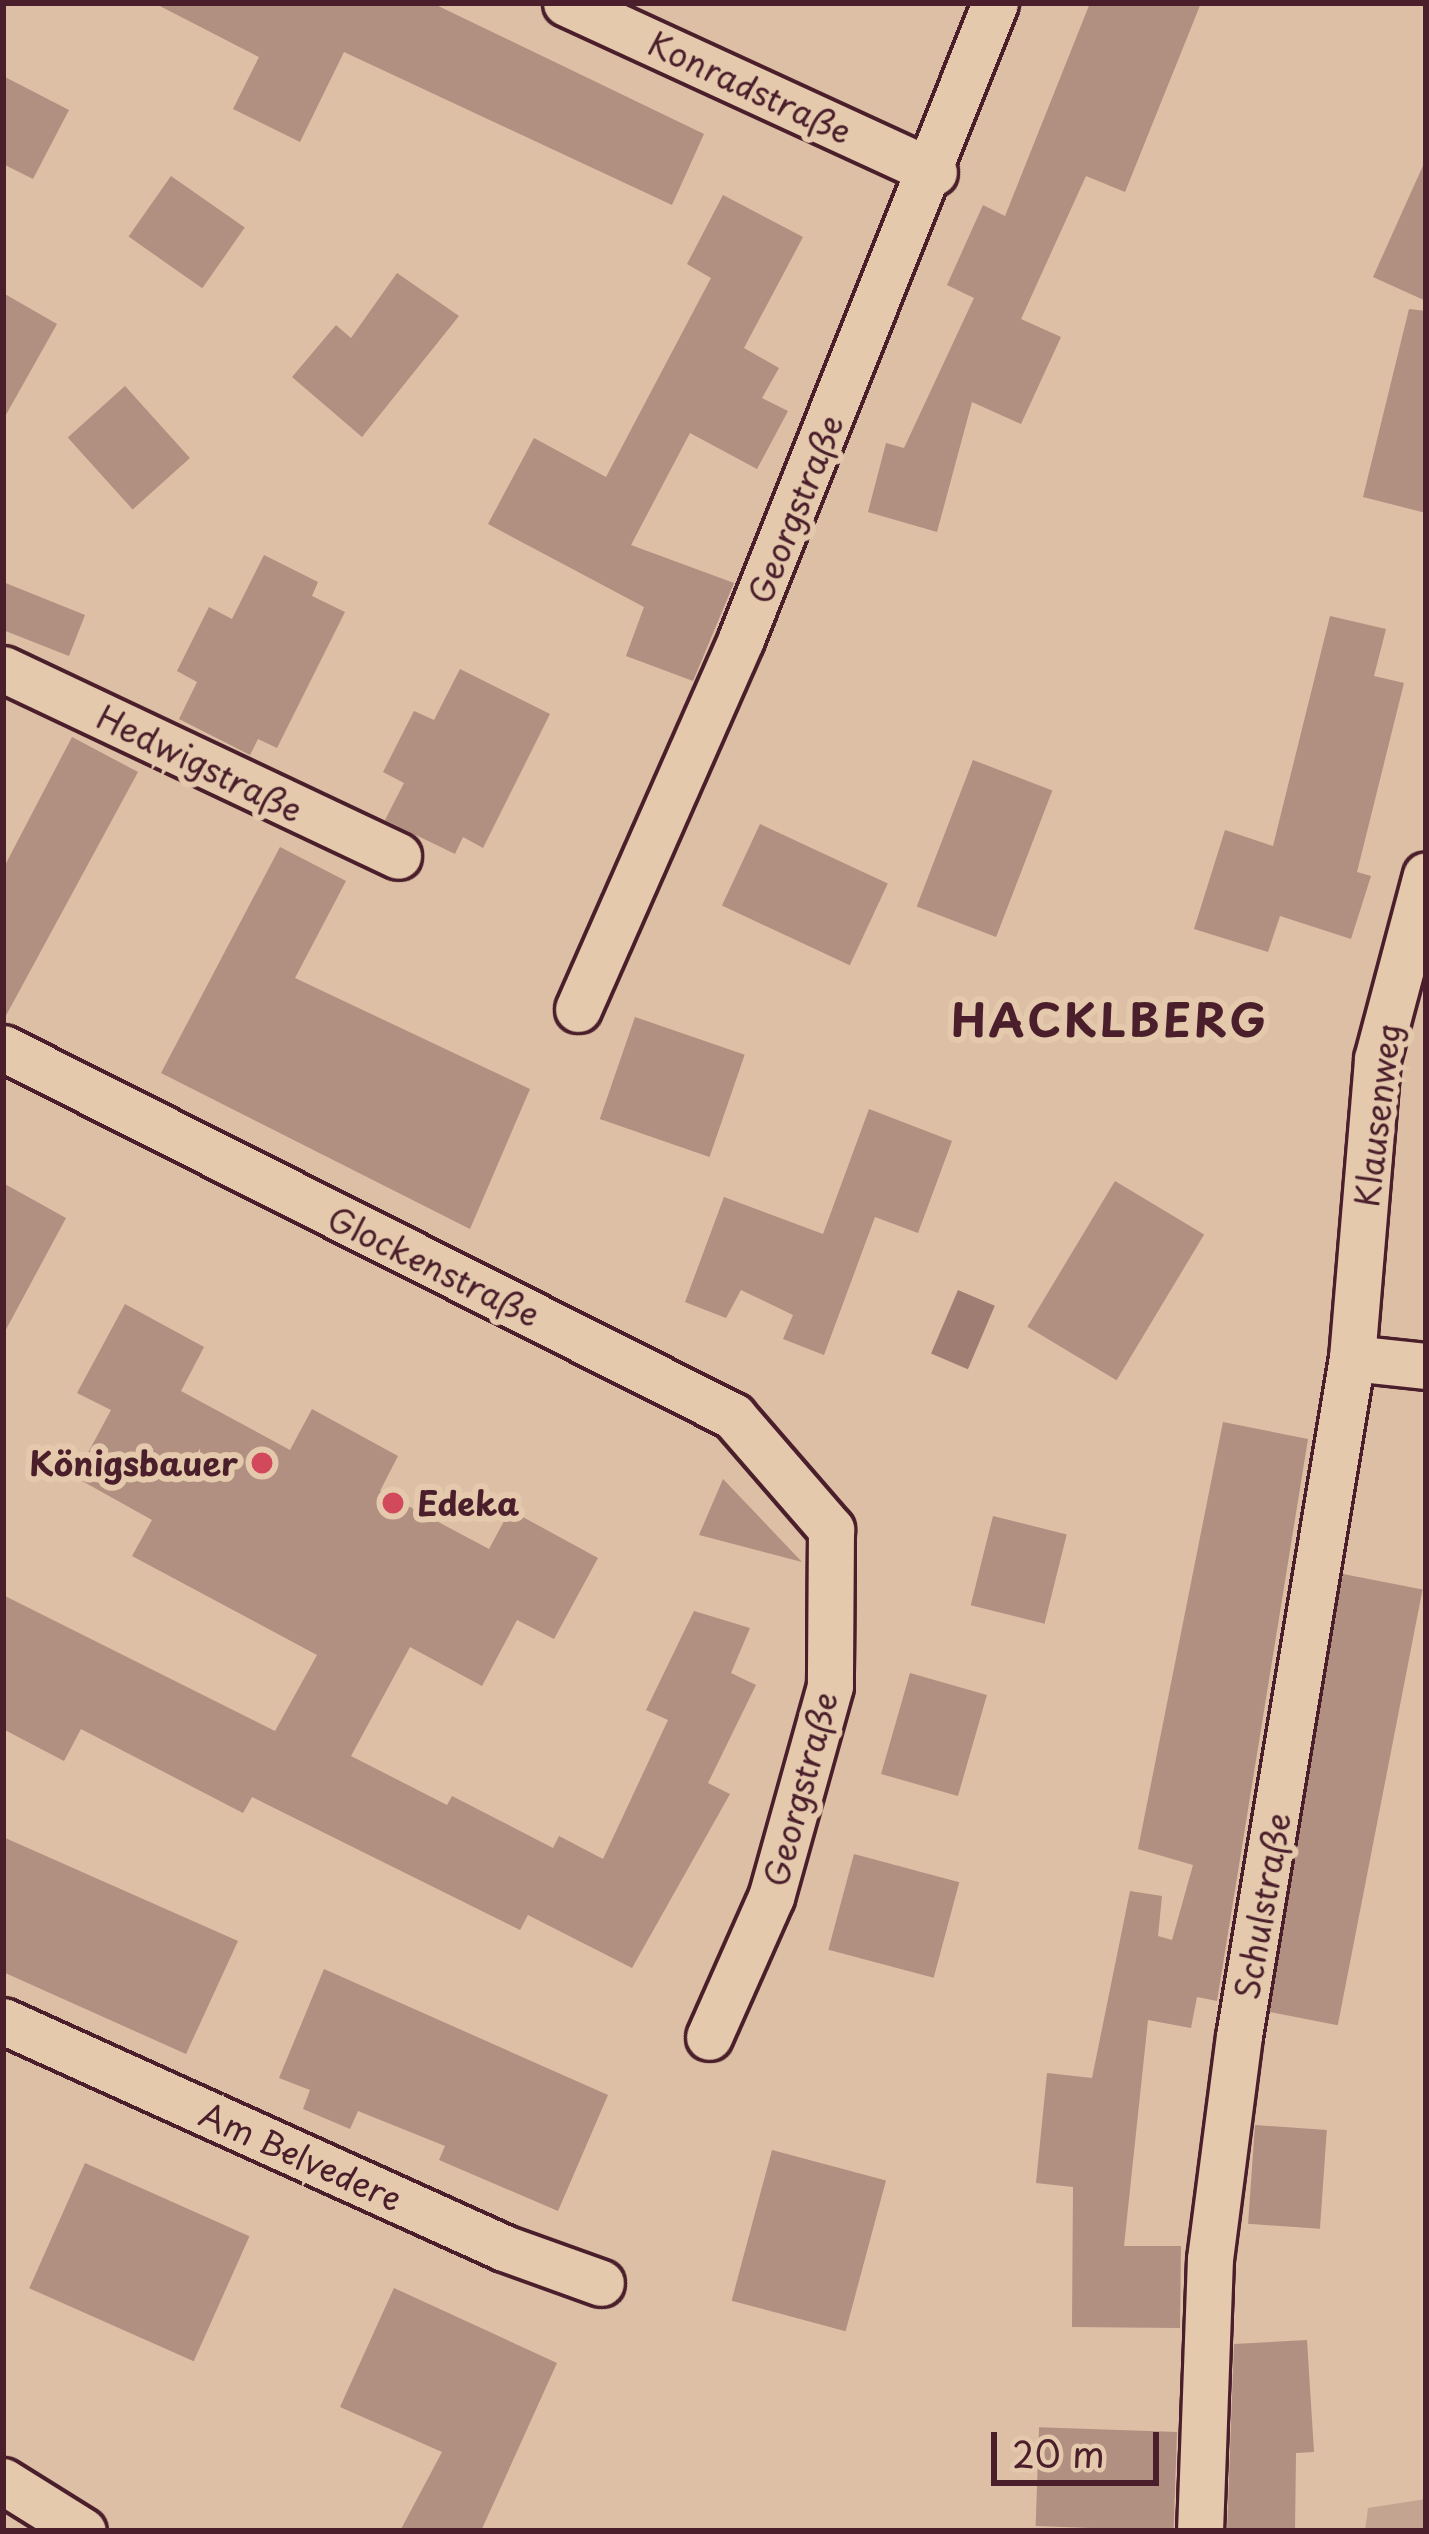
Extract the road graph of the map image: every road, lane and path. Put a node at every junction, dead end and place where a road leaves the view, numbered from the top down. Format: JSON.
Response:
{"nodes":[{"id":1,"x":566,"y":3,"type":"edge"},
{"id":2,"x":993,"y":4,"type":"edge"},
{"id":3,"x":934,"y":172,"type":"junction"},
{"id":4,"x":3,"y":670,"type":"edge"},
{"id":5,"x":398,"y":856,"type":"dead end"},
{"id":6,"x":1426,"y":875,"type":"edge"},
{"id":7,"x":578,"y":1009,"type":"dead end"},
{"id":8,"x":3,"y":1048,"type":"edge"},
{"id":9,"x":1352,"y":1358,"type":"junction"},
{"id":10,"x":1426,"y":1366,"type":"edge"},
{"id":11,"x":831,"y":1528,"type":"joint"},
{"id":12,"x":3,"y":2021,"type":"edge"},
{"id":13,"x":709,"y":2036,"type":"dead end"},
{"id":14,"x":601,"y":2283,"type":"dead end"},
{"id":15,"x":3,"y":2481,"type":"edge"},
{"id":16,"x":83,"y":2531,"type":"edge"},
{"id":17,"x":1199,"y":2531,"type":"edge"}],
"edges":[{"from":1,"to":3,"type":"street","name":"Konradstraße"},
{"from":2,"to":3,"type":"street","name":"Georgstraße"},
{"from":3,"to":7,"type":"street","name":"Georgstraße"},
{"from":4,"to":5,"type":"street","name":"Hedwigstraße"},
{"from":6,"to":9,"type":"street","name":"Klausenweg"},
{"from":8,"to":11,"type":"street","name":"Glockenstraße"},
{"from":9,"to":10,"type":"street"},
{"from":9,"to":17,"type":"street","name":"Schulstraße"},
{"from":11,"to":13,"type":"street","name":"Georgstraße"},
{"from":12,"to":14,"type":"street","name":"Am Belvedere"},
{"from":15,"to":16,"type":"street"}]}
